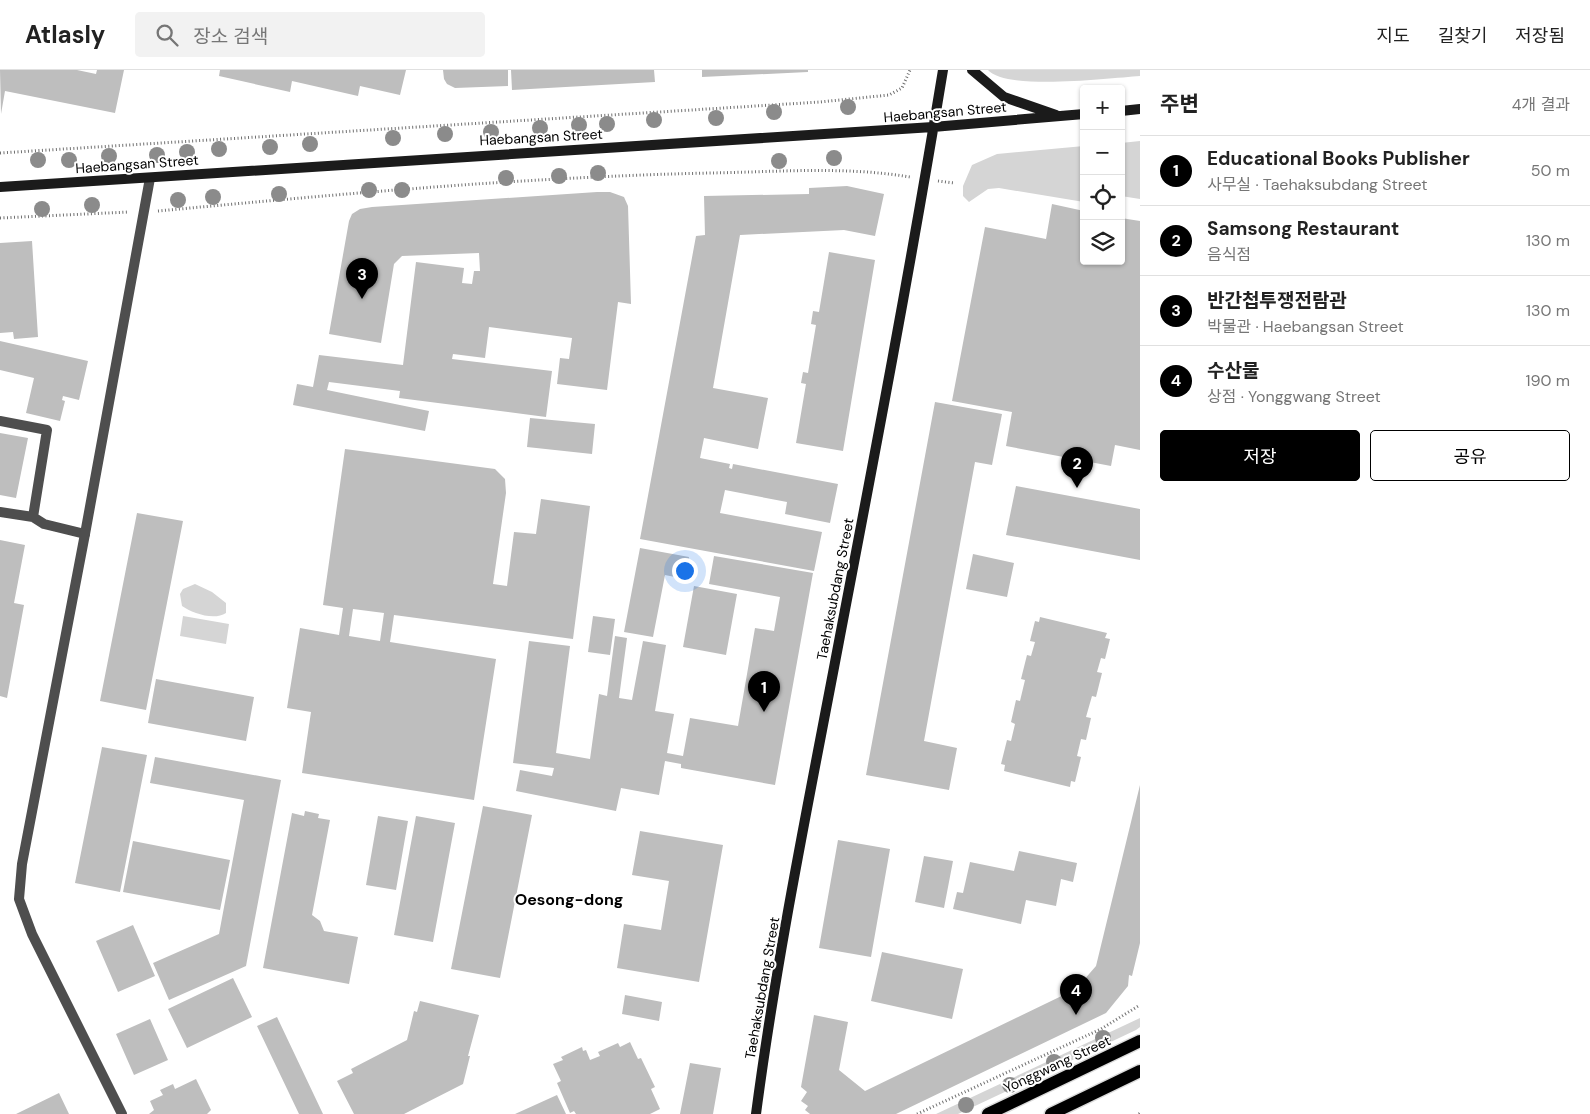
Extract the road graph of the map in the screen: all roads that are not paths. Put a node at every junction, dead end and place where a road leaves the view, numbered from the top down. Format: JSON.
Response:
{"nodes":[{"id":1,"x":943,"y":70,"type":"edge"},
{"id":2,"x":972,"y":70,"type":"edge"},
{"id":3,"x":1140,"y":109,"type":"edge"},
{"id":4,"x":1125,"y":110,"type":"edge"},
{"id":5,"x":1080,"y":114,"type":"edge"},
{"id":6,"x":1059,"y":116,"type":"junction"},
{"id":7,"x":933,"y":128,"type":"junction"},
{"id":8,"x":150,"y":178,"type":"junction"},
{"id":9,"x":0,"y":187,"type":"edge"},
{"id":10,"x":0,"y":420,"type":"edge"},
{"id":11,"x":0,"y":512,"type":"edge"},
{"id":12,"x":33,"y":517,"type":"junction"},
{"id":13,"x":86,"y":534,"type":"junction"},
{"id":14,"x":1140,"y":1041,"type":"edge"},
{"id":15,"x":1140,"y":1071,"type":"edge"},
{"id":16,"x":1140,"y":1076,"type":"edge"},
{"id":17,"x":1116,"y":1084,"type":"junction"},
{"id":18,"x":122,"y":1114,"type":"edge"},
{"id":19,"x":756,"y":1114,"type":"edge"},
{"id":20,"x":988,"y":1114,"type":"edge"},
{"id":21,"x":1051,"y":1114,"type":"edge"}],
"edges":[{"from":1,"to":7,"type":"main road","name":"Taehaksubdang Street"},
{"from":2,"to":6,"type":"main road"},
{"from":3,"to":4,"type":"main road"},
{"from":5,"to":6,"type":"main road","name":"Haebangsan Street"},
{"from":6,"to":7,"type":"main road","name":"Haebangsan Street"},
{"from":7,"to":8,"type":"main road","name":"Haebangsan Street"},
{"from":7,"to":19,"type":"main road","name":"Taehaksubdang Street"},
{"from":8,"to":9,"type":"main road","name":"Haebangsan Street"},
{"from":8,"to":13,"type":"street"},
{"from":10,"to":12,"type":"street"},
{"from":11,"to":12,"type":"street"},
{"from":12,"to":13,"type":"street"},
{"from":13,"to":18,"type":"street"},
{"from":14,"to":20,"type":"main road","name":"Yonggwang Street"},
{"from":15,"to":17,"type":"main road"},
{"from":16,"to":17,"type":"main road"},
{"from":17,"to":21,"type":"main road"}]}
